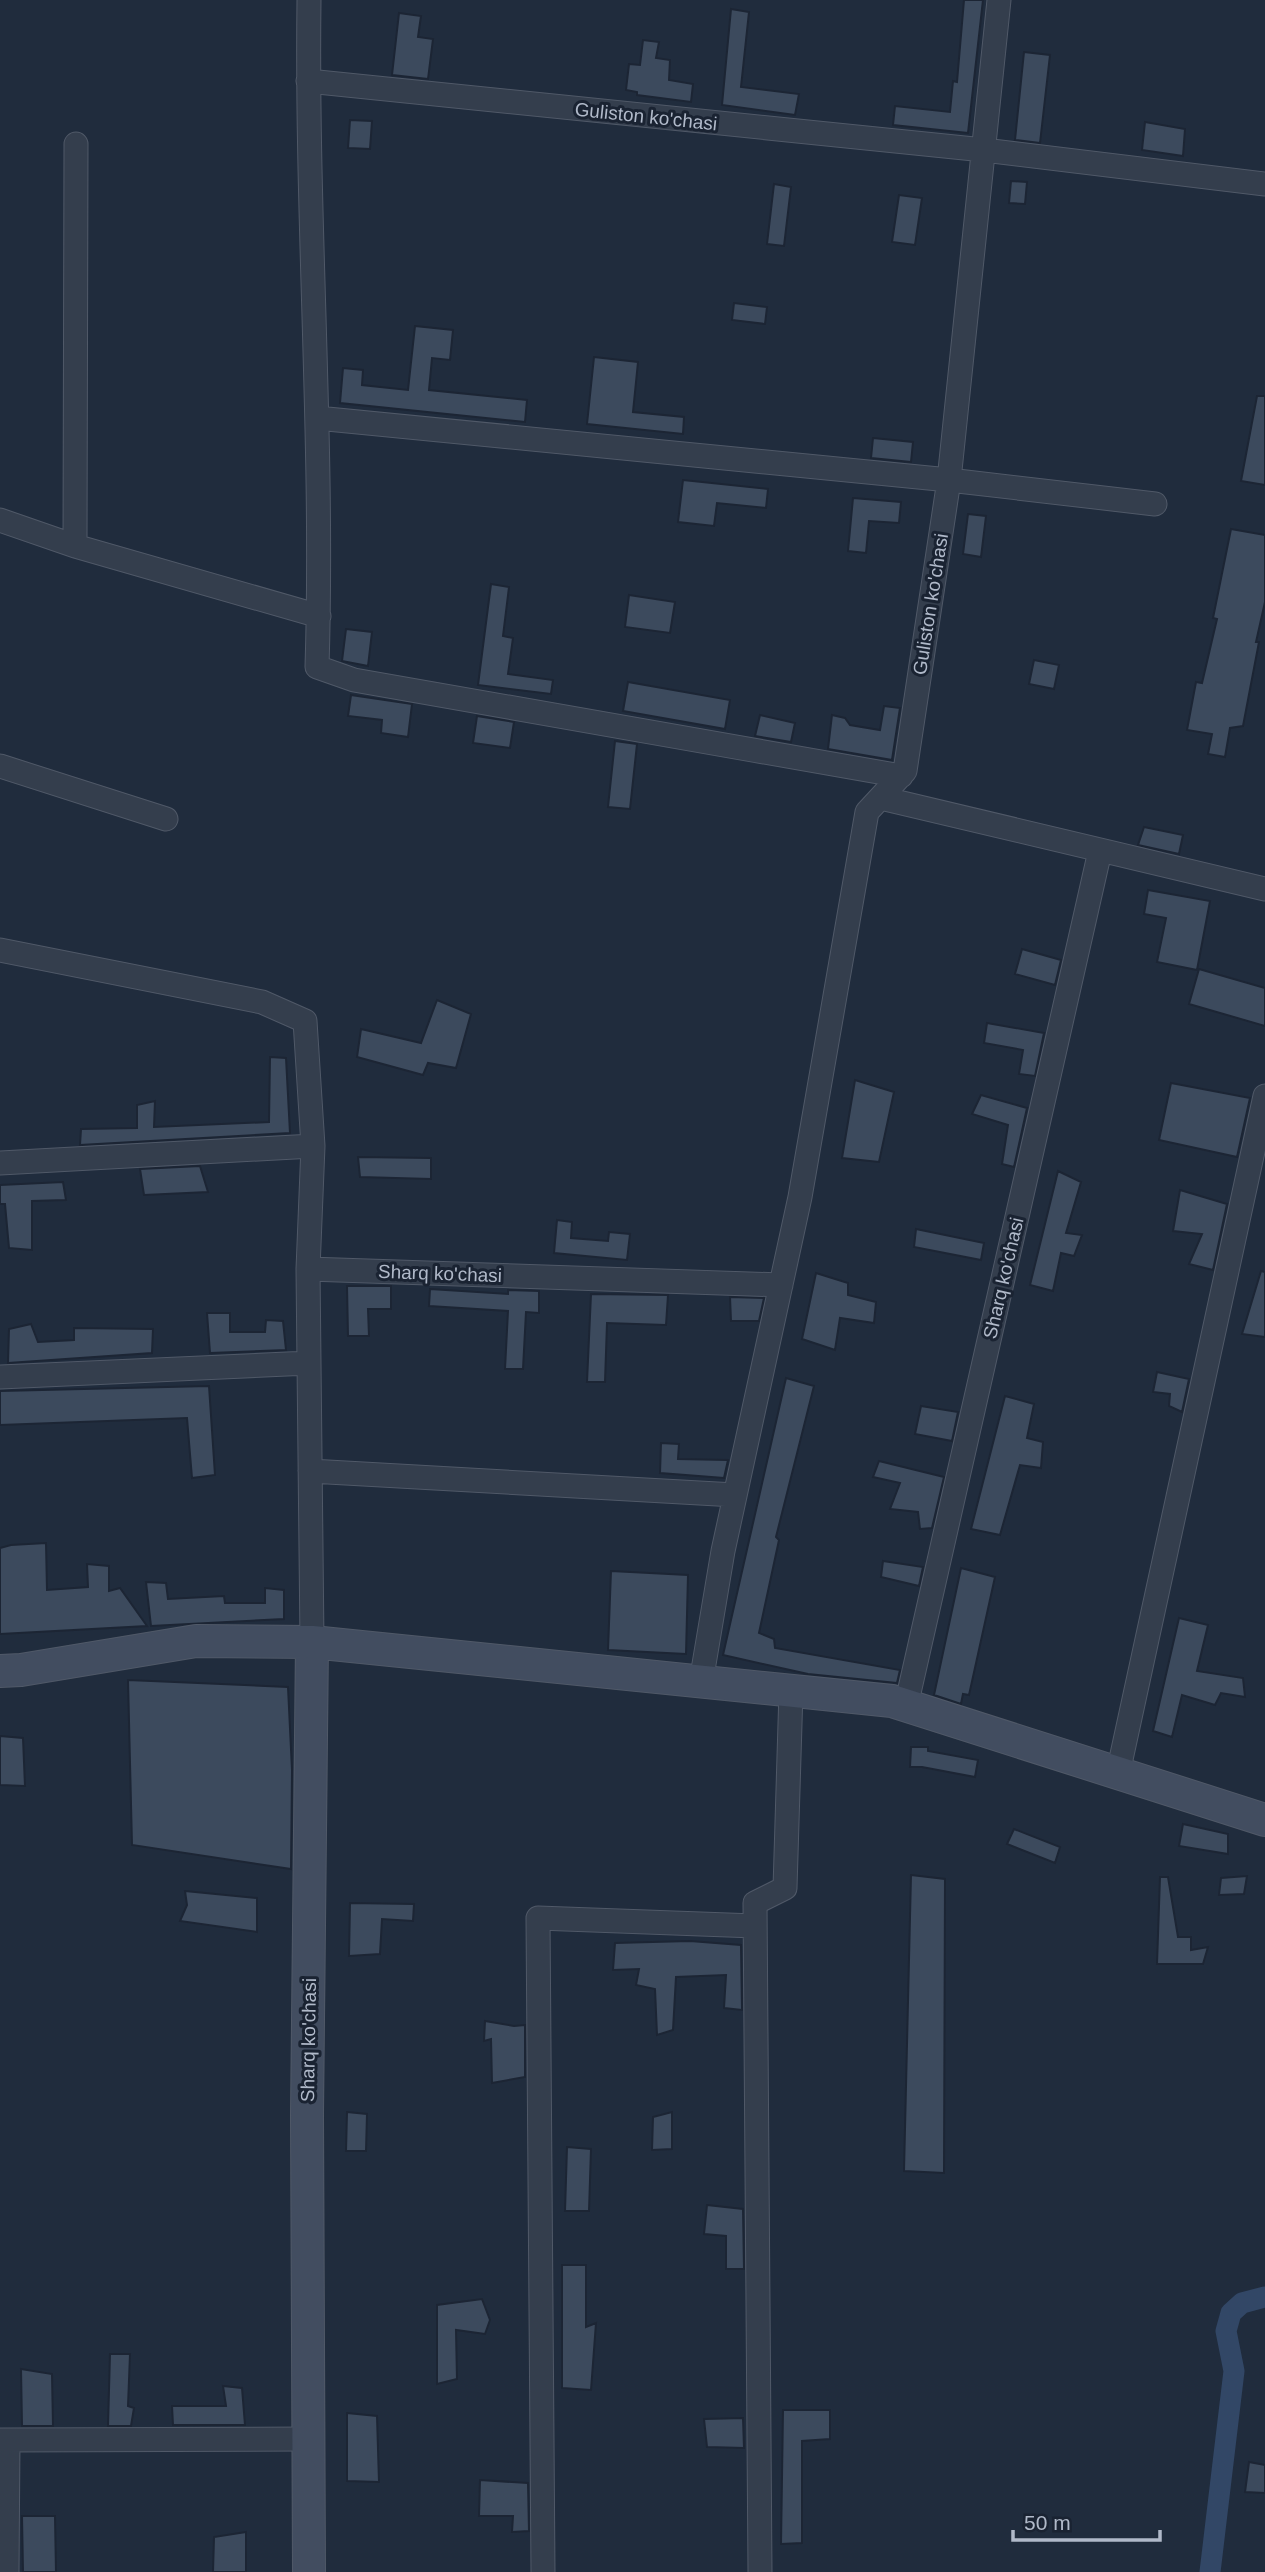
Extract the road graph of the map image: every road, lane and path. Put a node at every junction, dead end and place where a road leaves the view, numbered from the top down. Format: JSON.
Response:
{"nodes":[{"id":1,"x":309,"y":0,"type":"edge"},
{"id":2,"x":999,"y":0,"type":"edge"},
{"id":3,"x":308,"y":81,"type":"junction"},
{"id":4,"x":76,"y":144,"type":"dead end"},
{"id":5,"x":984,"y":150,"type":"junction"},
{"id":6,"x":1265,"y":184,"type":"edge"},
{"id":7,"x":317,"y":418,"type":"junction"},
{"id":8,"x":949,"y":480,"type":"junction"},
{"id":9,"x":1155,"y":504,"type":"dead end"},
{"id":10,"x":0,"y":520,"type":"edge"},
{"id":11,"x":75,"y":547,"type":"junction"},
{"id":12,"x":319,"y":616,"type":"junction"},
{"id":13,"x":0,"y":766,"type":"edge"},
{"id":14,"x":901,"y":776,"type":"junction"},
{"id":15,"x":881,"y":798,"type":"junction"},
{"id":16,"x":166,"y":819,"type":"dead end"},
{"id":17,"x":1100,"y":851,"type":"junction"},
{"id":18,"x":1265,"y":889,"type":"edge"},
{"id":19,"x":0,"y":950,"type":"edge"},
{"id":20,"x":1265,"y":1096,"type":"edge"},
{"id":21,"x":313,"y":1146,"type":"junction"},
{"id":22,"x":0,"y":1163,"type":"edge"},
{"id":23,"x":308,"y":1269,"type":"junction"},
{"id":24,"x":781,"y":1284,"type":"junction"},
{"id":25,"x":309,"y":1363,"type":"junction"},
{"id":26,"x":0,"y":1377,"type":"edge"},
{"id":27,"x":310,"y":1471,"type":"junction"},
{"id":28,"x":735,"y":1495,"type":"junction"},
{"id":29,"x":312,"y":1642,"type":"junction"},
{"id":30,"x":0,"y":1671,"type":"edge"},
{"id":31,"x":701,"y":1682,"type":"junction"},
{"id":32,"x":791,"y":1691,"type":"junction"},
{"id":33,"x":906,"y":1706,"type":"junction"},
{"id":34,"x":1118,"y":1773,"type":"junction"},
{"id":35,"x":1265,"y":1820,"type":"edge"},
{"id":36,"x":755,"y":1926,"type":"junction"},
{"id":37,"x":309,"y":2439,"type":"junction"},
{"id":38,"x":4,"y":2440,"type":"edge"},
{"id":39,"x":7,"y":2572,"type":"edge"},
{"id":40,"x":309,"y":2572,"type":"edge"},
{"id":41,"x":543,"y":2572,"type":"edge"},
{"id":42,"x":760,"y":2572,"type":"edge"}],
"edges":[{"from":1,"to":3,"type":"street"},
{"from":2,"to":5,"type":"street","name":"Guliston ko'chasi"},
{"from":3,"to":5,"type":"street","name":"Guliston ko'chasi"},
{"from":3,"to":7,"type":"street"},
{"from":4,"to":11,"type":"street"},
{"from":5,"to":6,"type":"street","name":"Guliston ko'chasi"},
{"from":5,"to":8,"type":"street","name":"Guliston ko'chasi"},
{"from":7,"to":8,"type":"street"},
{"from":7,"to":12,"type":"street"},
{"from":8,"to":9,"type":"street"},
{"from":8,"to":14,"type":"street","name":"Guliston ko'chasi"},
{"from":10,"to":11,"type":"street"},
{"from":11,"to":12,"type":"street"},
{"from":12,"to":14,"type":"street"},
{"from":13,"to":16,"type":"street"},
{"from":14,"to":15,"type":"street","name":"Guliston ko'chasi"},
{"from":15,"to":17,"type":"street"},
{"from":15,"to":24,"type":"street","name":"Guliston ko'chasi"},
{"from":17,"to":18,"type":"street"},
{"from":17,"to":33,"type":"street","name":"Sharq ko'chasi"},
{"from":19,"to":21,"type":"street","name":"Sharq ko'chasi"},
{"from":20,"to":34,"type":"street"},
{"from":21,"to":22,"type":"street"},
{"from":21,"to":23,"type":"street","name":"Sharq ko'chasi"},
{"from":23,"to":24,"type":"street","name":"Sharq ko'chasi"},
{"from":23,"to":25,"type":"street","name":"Sharq ko'chasi"},
{"from":24,"to":28,"type":"street","name":"Guliston ko'chasi"},
{"from":25,"to":26,"type":"street"},
{"from":25,"to":27,"type":"street","name":"Sharq ko'chasi"},
{"from":27,"to":28,"type":"street"},
{"from":27,"to":29,"type":"street","name":"Sharq ko'chasi"},
{"from":28,"to":31,"type":"street","name":"Guliston ko'chasi"},
{"from":29,"to":30,"type":"main road"},
{"from":29,"to":31,"type":"main road"},
{"from":29,"to":37,"type":"main road","name":"Sharq ko'chasi"},
{"from":31,"to":32,"type":"main road"},
{"from":32,"to":33,"type":"main road"},
{"from":32,"to":36,"type":"street"},
{"from":33,"to":34,"type":"main road"},
{"from":34,"to":35,"type":"main road"},
{"from":36,"to":41,"type":"street"},
{"from":36,"to":42,"type":"street"},
{"from":37,"to":38,"type":"street"},
{"from":37,"to":40,"type":"main road","name":"Sharq ko'chasi"},
{"from":38,"to":39,"type":"street"}]}
